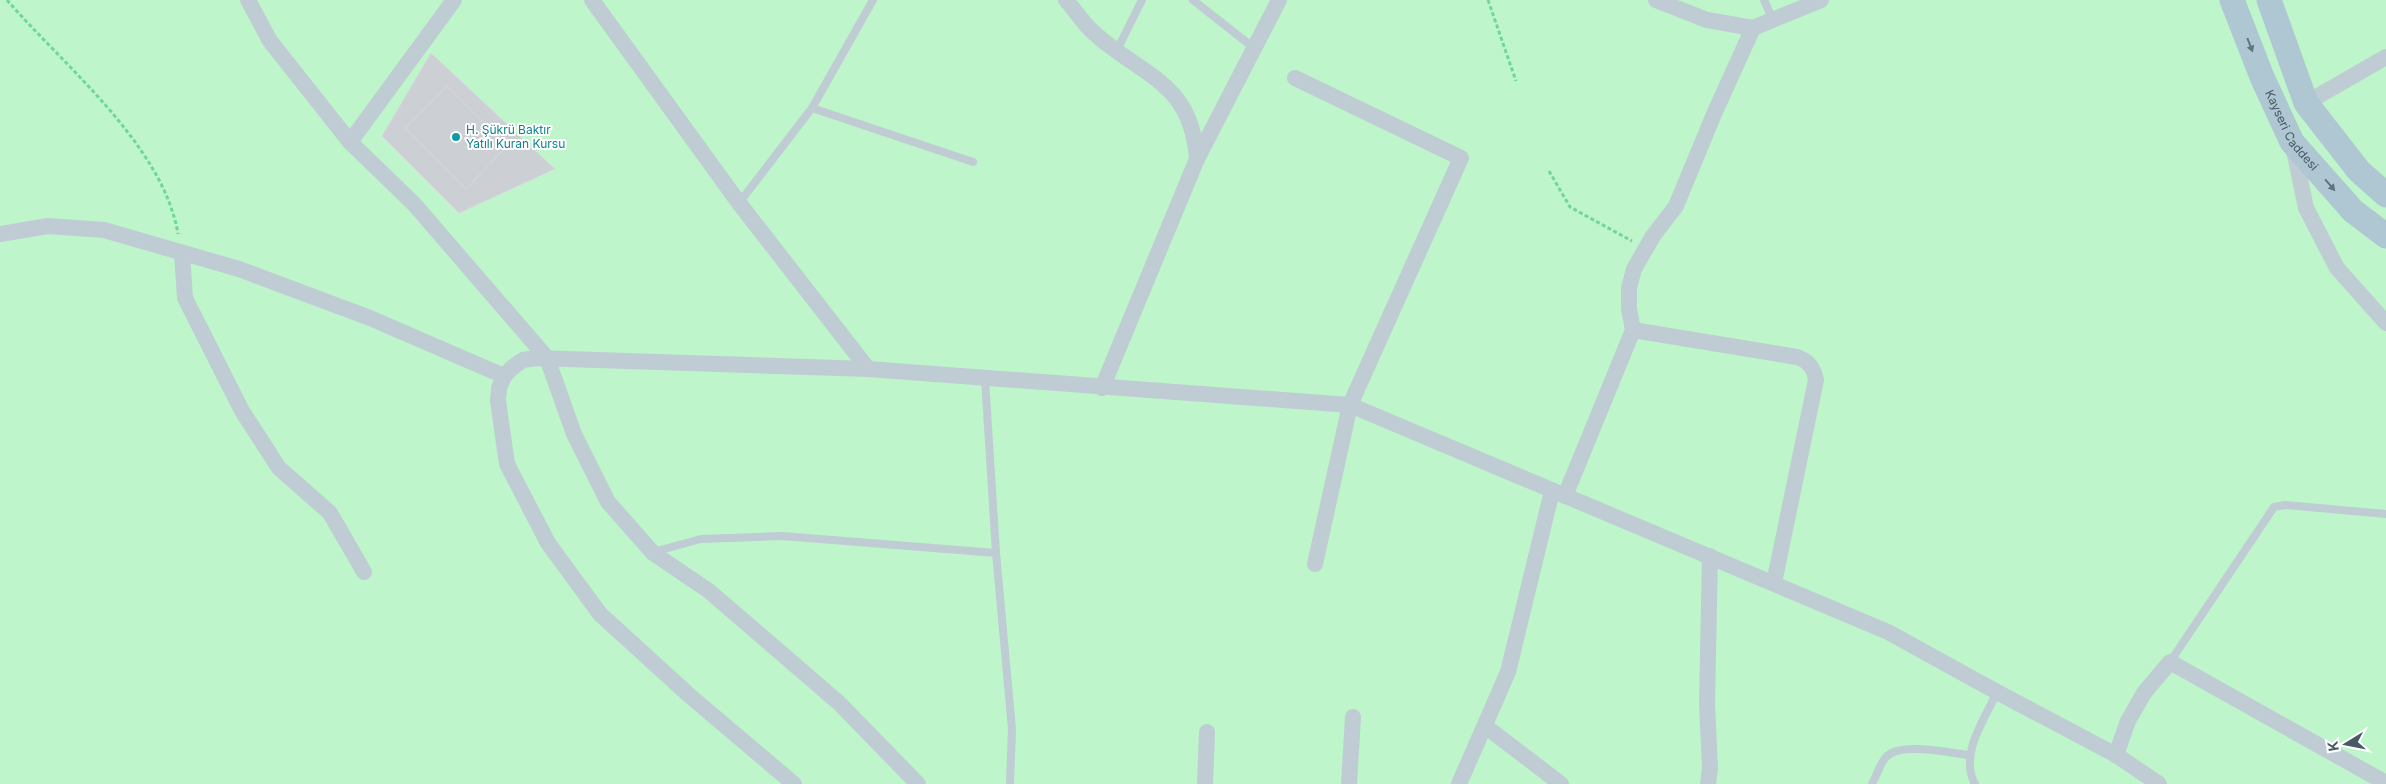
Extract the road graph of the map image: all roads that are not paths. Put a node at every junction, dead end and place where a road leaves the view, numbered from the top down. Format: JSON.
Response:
{"nodes":[{"id":1,"x":248,"y":0,"type":"edge"},
{"id":2,"x":454,"y":0,"type":"edge"},
{"id":3,"x":592,"y":0,"type":"edge"},
{"id":4,"x":873,"y":0,"type":"edge"},
{"id":5,"x":1066,"y":0,"type":"edge"},
{"id":6,"x":1142,"y":0,"type":"edge"},
{"id":7,"x":1193,"y":0,"type":"edge"},
{"id":8,"x":1279,"y":0,"type":"edge"},
{"id":9,"x":1656,"y":0,"type":"edge"},
{"id":10,"x":1764,"y":0,"type":"edge"},
{"id":11,"x":1821,"y":0,"type":"edge"},
{"id":12,"x":2232,"y":0,"type":"edge"},
{"id":13,"x":2269,"y":0,"type":"edge"},
{"id":14,"x":1773,"y":20,"type":"junction"},
{"id":15,"x":1753,"y":28,"type":"junction"},
{"id":16,"x":1254,"y":48,"type":"junction"},
{"id":17,"x":1117,"y":50,"type":"junction"},
{"id":18,"x":2386,"y":57,"type":"edge"},
{"id":19,"x":1295,"y":78,"type":"dead end"},
{"id":20,"x":2306,"y":103,"type":"junction"},
{"id":21,"x":812,"y":108,"type":"junction"},
{"id":22,"x":350,"y":142,"type":"junction"},
{"id":23,"x":2292,"y":142,"type":"junction"},
{"id":24,"x":1197,"y":159,"type":"junction"},
{"id":25,"x":972,"y":162,"type":"dead end"},
{"id":26,"x":2386,"y":194,"type":"edge"},
{"id":27,"x":739,"y":203,"type":"junction"},
{"id":28,"x":0,"y":234,"type":"edge"},
{"id":29,"x":2386,"y":236,"type":"edge"},
{"id":30,"x":182,"y":253,"type":"junction"},
{"id":31,"x":2386,"y":323,"type":"edge"},
{"id":32,"x":1632,"y":330,"type":"junction"},
{"id":33,"x":547,"y":358,"type":"junction"},
{"id":34,"x":868,"y":369,"type":"junction"},
{"id":35,"x":504,"y":376,"type":"junction"},
{"id":36,"x":985,"y":378,"type":"junction"},
{"id":37,"x":1102,"y":388,"type":"junction"},
{"id":38,"x":1350,"y":405,"type":"junction"},
{"id":39,"x":1559,"y":493,"type":"junction"},
{"id":40,"x":2386,"y":514,"type":"edge"},
{"id":41,"x":653,"y":552,"type":"junction"},
{"id":42,"x":996,"y":553,"type":"junction"},
{"id":43,"x":1710,"y":556,"type":"junction"},
{"id":44,"x":1316,"y":564,"type":"dead end"},
{"id":45,"x":364,"y":572,"type":"dead end"},
{"id":46,"x":1774,"y":583,"type":"junction"},
{"id":47,"x":2170,"y":662,"type":"junction"},
{"id":48,"x":1997,"y":692,"type":"junction"},
{"id":49,"x":1353,"y":717,"type":"dead end"},
{"id":50,"x":1485,"y":726,"type":"junction"},
{"id":51,"x":1207,"y":732,"type":"dead end"},
{"id":52,"x":1969,"y":755,"type":"junction"},
{"id":53,"x":2116,"y":755,"type":"junction"},
{"id":54,"x":2386,"y":783,"type":"edge"},
{"id":55,"x":794,"y":784,"type":"edge"},
{"id":56,"x":918,"y":784,"type":"edge"},
{"id":57,"x":1010,"y":784,"type":"edge"},
{"id":58,"x":1205,"y":784,"type":"edge"},
{"id":59,"x":1349,"y":784,"type":"edge"},
{"id":60,"x":1459,"y":784,"type":"edge"},
{"id":61,"x":1560,"y":784,"type":"edge"},
{"id":62,"x":1708,"y":784,"type":"edge"},
{"id":63,"x":1872,"y":784,"type":"edge"},
{"id":64,"x":1975,"y":784,"type":"edge"},
{"id":65,"x":2160,"y":784,"type":"edge"}],
"edges":[{"from":1,"to":22,"type":"street"},
{"from":2,"to":22,"type":"street"},
{"from":3,"to":27,"type":"street"},
{"from":4,"to":21,"type":"lane"},
{"from":5,"to":17,"type":"street"},
{"from":6,"to":17,"type":"lane"},
{"from":7,"to":16,"type":"lane"},
{"from":8,"to":16,"type":"street"},
{"from":9,"to":15,"type":"street"},
{"from":10,"to":14,"type":"lane"},
{"from":11,"to":14,"type":"street"},
{"from":12,"to":23,"type":"main road","name":"Kayseri Caddesi","one_way":true},
{"from":13,"to":20,"type":"main road","name":"Kayseri Caddesi"},
{"from":14,"to":15,"type":"street"},
{"from":15,"to":32,"type":"street"},
{"from":16,"to":24,"type":"street"},
{"from":17,"to":24,"type":"street"},
{"from":18,"to":20,"type":"street"},
{"from":19,"to":38,"type":"street"},
{"from":20,"to":26,"type":"main road","name":"Kayseri Caddesi"},
{"from":21,"to":25,"type":"lane"},
{"from":21,"to":27,"type":"lane"},
{"from":22,"to":33,"type":"street"},
{"from":23,"to":29,"type":"main road","name":"Kayseri Caddesi","one_way":true},
{"from":23,"to":31,"type":"street"},
{"from":24,"to":37,"type":"street"},
{"from":27,"to":34,"type":"street"},
{"from":28,"to":30,"type":"street"},
{"from":30,"to":35,"type":"street"},
{"from":30,"to":45,"type":"street"},
{"from":32,"to":39,"type":"street"},
{"from":32,"to":46,"type":"street"},
{"from":33,"to":34,"type":"street"},
{"from":33,"to":35,"type":"street"},
{"from":33,"to":41,"type":"street"},
{"from":34,"to":36,"type":"street"},
{"from":35,"to":55,"type":"street"},
{"from":36,"to":37,"type":"street"},
{"from":36,"to":42,"type":"lane"},
{"from":37,"to":38,"type":"street"},
{"from":38,"to":39,"type":"street"},
{"from":38,"to":44,"type":"street"},
{"from":39,"to":43,"type":"street"},
{"from":39,"to":50,"type":"street"},
{"from":40,"to":47,"type":"lane"},
{"from":41,"to":42,"type":"lane"},
{"from":41,"to":56,"type":"street"},
{"from":42,"to":57,"type":"lane"},
{"from":43,"to":46,"type":"street"},
{"from":43,"to":62,"type":"street"},
{"from":46,"to":48,"type":"street"},
{"from":47,"to":53,"type":"street"},
{"from":47,"to":54,"type":"street"},
{"from":48,"to":52,"type":"lane"},
{"from":48,"to":53,"type":"street"},
{"from":49,"to":59,"type":"street"},
{"from":50,"to":60,"type":"street"},
{"from":50,"to":61,"type":"street"},
{"from":51,"to":58,"type":"street"},
{"from":52,"to":63,"type":"lane"},
{"from":52,"to":64,"type":"lane"},
{"from":53,"to":65,"type":"street"}]}
